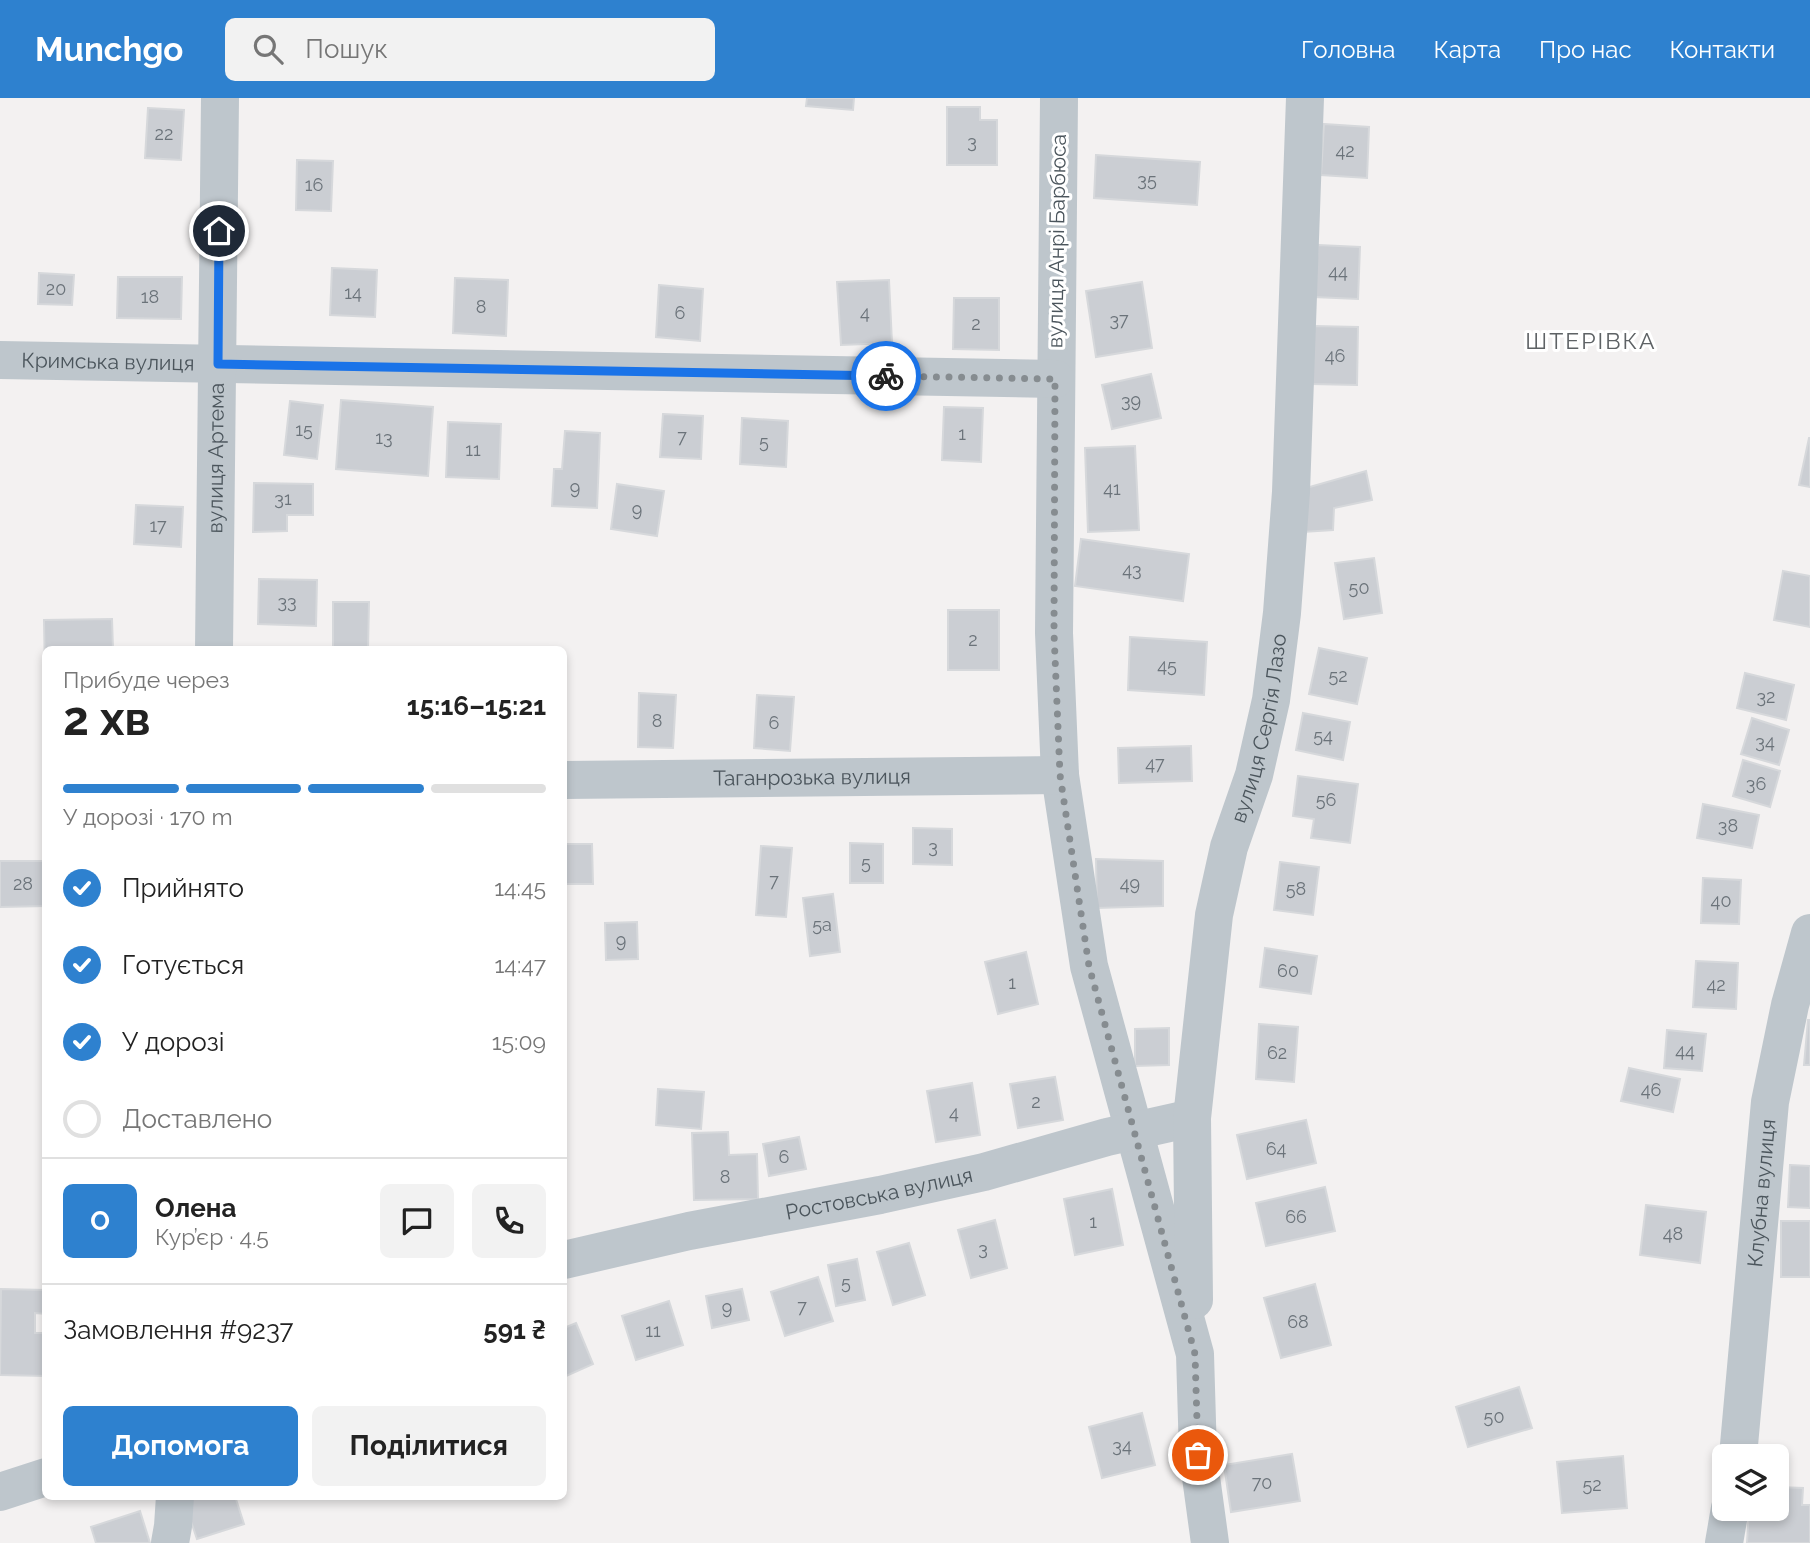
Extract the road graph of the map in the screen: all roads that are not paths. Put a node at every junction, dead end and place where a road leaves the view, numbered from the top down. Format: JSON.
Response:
{"nodes":[{"id":1,"x":220,"y":98,"type":"edge"},
{"id":2,"x":1059,"y":98,"type":"edge"},
{"id":3,"x":1305,"y":98,"type":"edge"},
{"id":4,"x":0,"y":360,"type":"edge"},
{"id":5,"x":218,"y":364,"type":"junction"},
{"id":6,"x":1055,"y":379,"type":"junction"},
{"id":7,"x":214,"y":646,"type":"edge"},
{"id":8,"x":1060,"y":775,"type":"junction"},
{"id":9,"x":567,"y":780,"type":"edge"},
{"id":10,"x":1810,"y":933,"type":"edge"},
{"id":11,"x":1192,"y":1118,"type":"junction"},
{"id":12,"x":1134,"y":1131,"type":"junction"},
{"id":13,"x":567,"y":1259,"type":"edge"},
{"id":14,"x":1195,"y":1354,"type":"junction"},
{"id":15,"x":1739,"y":1444,"type":"edge"},
{"id":16,"x":42,"y":1478,"type":"edge"},
{"id":17,"x":0,"y":1492,"type":"edge"},
{"id":18,"x":175,"y":1500,"type":"edge"},
{"id":19,"x":1728,"y":1521,"type":"edge"},
{"id":20,"x":170,"y":1543,"type":"edge"},
{"id":21,"x":1210,"y":1543,"type":"edge"},
{"id":22,"x":1724,"y":1543,"type":"edge"}],
"edges":[{"from":1,"to":5,"type":"street","name":"вулиця Артема"},
{"from":2,"to":6,"type":"street","name":"вулиця Анрі Барбюса"},
{"from":3,"to":11,"type":"street","name":"вулиця Сергія Лазо"},
{"from":4,"to":5,"type":"street","name":"Кримська вулиця"},
{"from":5,"to":6,"type":"street","name":"Кримська вулиця"},
{"from":5,"to":7,"type":"street","name":"вулиця Артема"},
{"from":6,"to":8,"type":"street","name":"вулиця Анрі Барбюса"},
{"from":8,"to":9,"type":"street","name":"Таганрозька вулиця"},
{"from":8,"to":12,"type":"street","name":"вулиця Анрі Барбюса"},
{"from":10,"to":15,"type":"street","name":"Клубна вулиця"},
{"from":11,"to":12,"type":"street","name":"Ростовська вулиця"},
{"from":11,"to":14,"type":"street","name":"вулиця Сергія Лазо"},
{"from":12,"to":13,"type":"street","name":"Ростовська вулиця"},
{"from":12,"to":14,"type":"street","name":"вулиця Анрі Барбюса"},
{"from":14,"to":21,"type":"street","name":"вулиця Анрі Барбюса"},
{"from":16,"to":17,"type":"street"},
{"from":18,"to":20,"type":"street"},
{"from":19,"to":22,"type":"street"}]}
